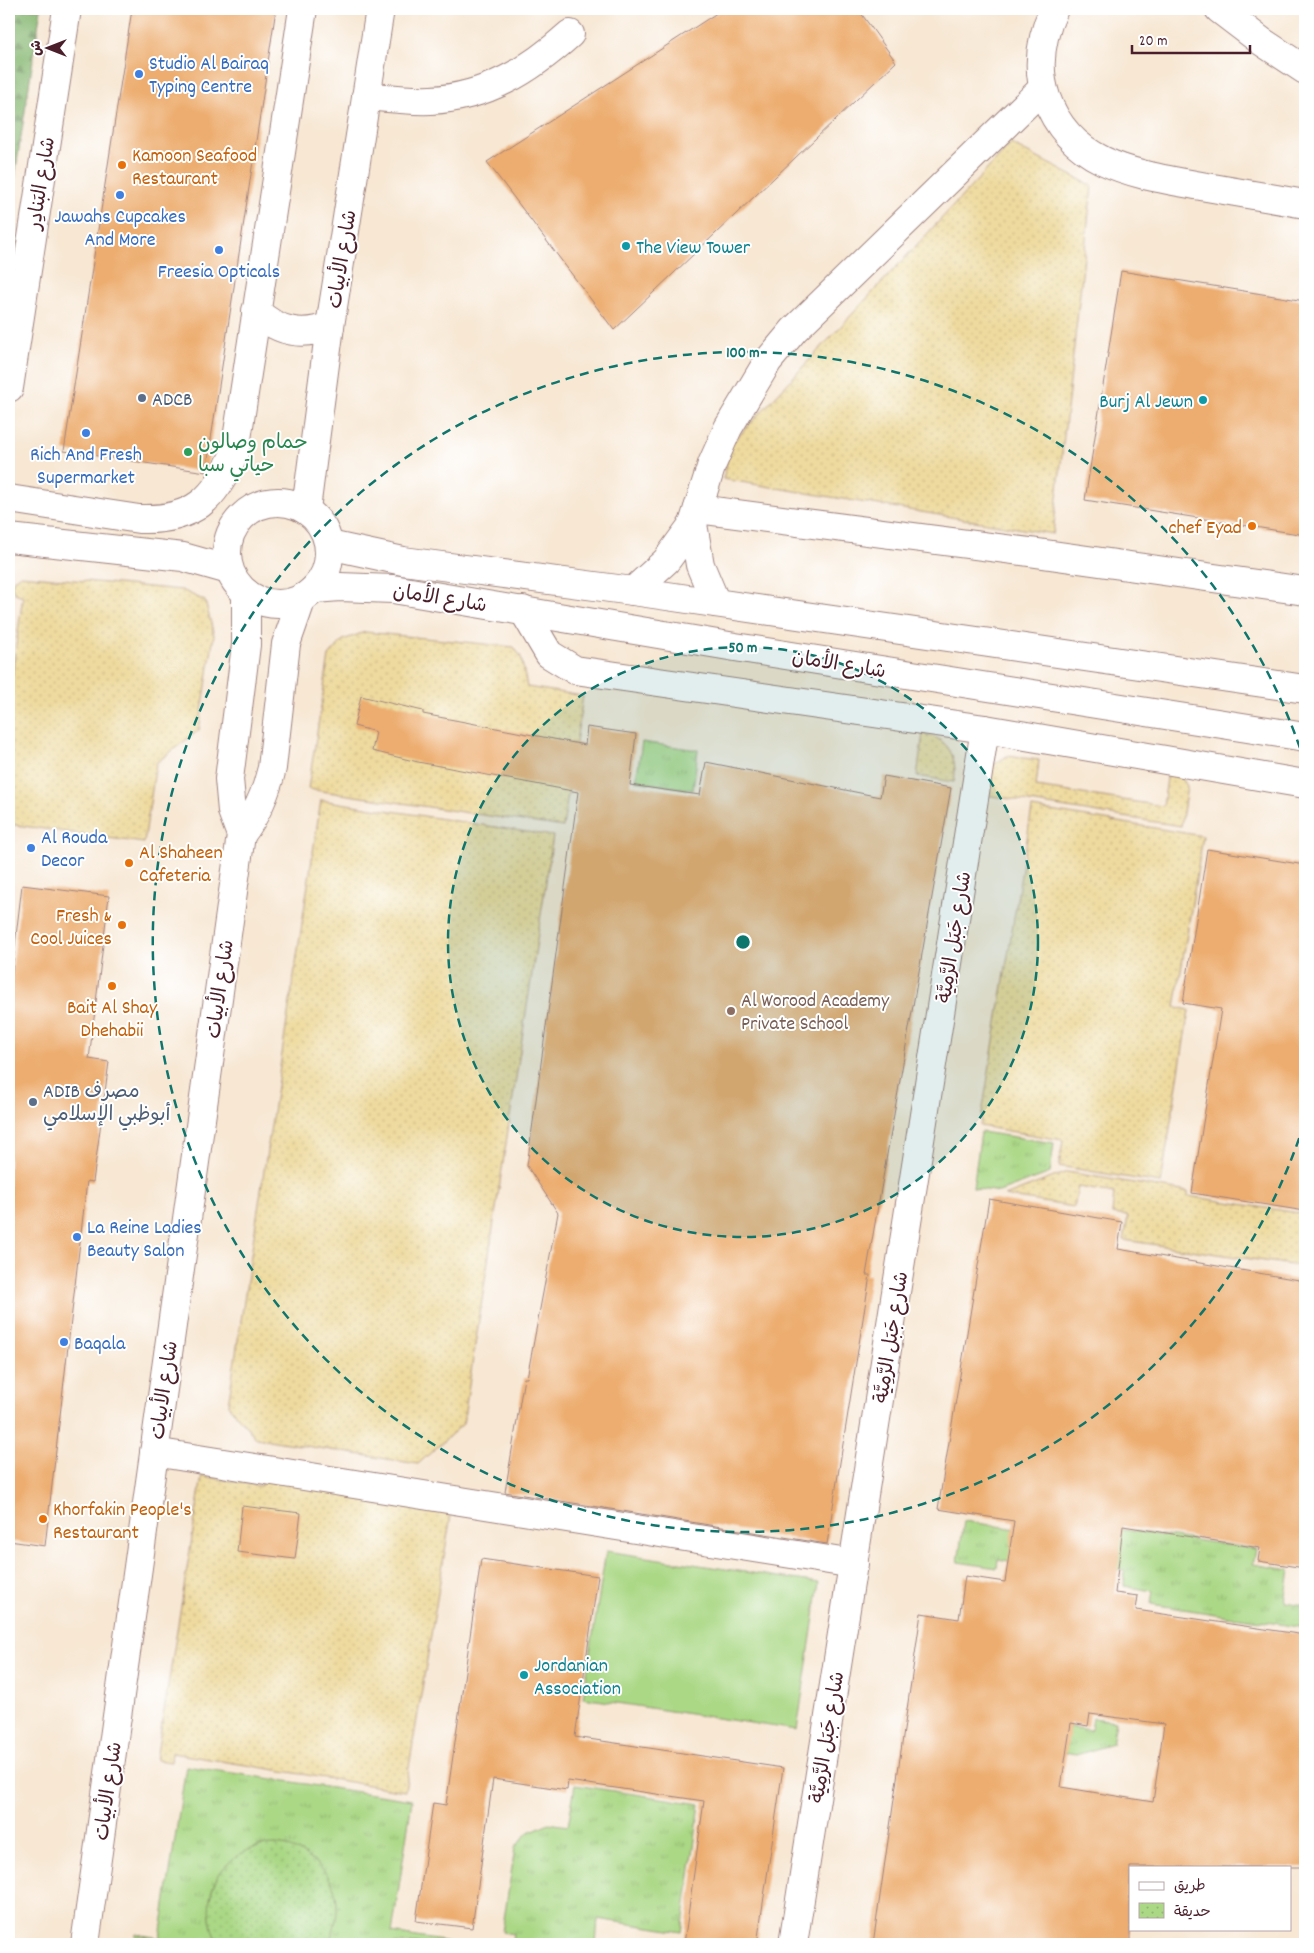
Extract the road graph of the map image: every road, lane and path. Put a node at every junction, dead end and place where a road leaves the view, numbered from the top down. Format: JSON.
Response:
{"nodes":[{"id":1,"x":67,"y":9,"type":"edge"},
{"id":2,"x":303,"y":9,"type":"edge"},
{"id":3,"x":380,"y":9,"type":"edge"},
{"id":4,"x":1054,"y":9,"type":"edge"},
{"id":5,"x":1219,"y":9,"type":"edge"},
{"id":6,"x":570,"y":34,"type":"dead end"},
{"id":7,"x":1305,"y":70,"type":"edge"},
{"id":8,"x":1043,"y":88,"type":"junction"},
{"id":9,"x":366,"y":96,"type":"junction"},
{"id":10,"x":1305,"y":204,"type":"edge"},
{"id":11,"x":258,"y":303,"type":"junction"},
{"id":12,"x":330,"y":326,"type":"junction"},
{"id":13,"x":9,"y":388,"type":"edge"},
{"id":14,"x":9,"y":499,"type":"edge"},
{"id":15,"x":306,"y":509,"type":"junction"},
{"id":16,"x":696,"y":517,"type":"junction"},
{"id":17,"x":9,"y":538,"type":"edge"},
{"id":18,"x":329,"y":545,"type":"junction"},
{"id":19,"x":229,"y":570,"type":"junction"},
{"id":20,"x":633,"y":591,"type":"junction"},
{"id":21,"x":1305,"y":591,"type":"edge"},
{"id":22,"x":246,"y":594,"type":"junction"},
{"id":23,"x":308,"y":594,"type":"junction"},
{"id":24,"x":729,"y":605,"type":"junction"},
{"id":25,"x":523,"y":610,"type":"junction"},
{"id":26,"x":735,"y":647,"type":"junction"},
{"id":27,"x":1305,"y":689,"type":"edge"},
{"id":28,"x":985,"y":729,"type":"junction"},
{"id":29,"x":1305,"y":737,"type":"edge"},
{"id":30,"x":1305,"y":784,"type":"edge"},
{"id":31,"x":240,"y":835,"type":"junction"},
{"id":32,"x":154,"y":1452,"type":"junction"},
{"id":33,"x":854,"y":1564,"type":"junction"},
{"id":34,"x":85,"y":1944,"type":"edge"},
{"id":35,"x":794,"y":1944,"type":"edge"}],
"edges":[{"from":1,"to":13,"type":"street","name":"شارع البَنادِر"},
{"from":2,"to":11,"type":"street"},
{"from":3,"to":9,"type":"street","name":"شارع الأبيات"},
{"from":4,"to":8,"type":"street"},
{"from":5,"to":7,"type":"street"},
{"from":6,"to":9,"type":"street"},
{"from":8,"to":10,"type":"street"},
{"from":8,"to":16,"type":"street"},
{"from":9,"to":12,"type":"street","name":"شارع الأبيات"},
{"from":11,"to":12,"type":"street"},
{"from":11,"to":14,"type":"street"},
{"from":12,"to":15,"type":"street","name":"شارع الأبيات"},
{"from":15,"to":18,"type":"street"},
{"from":15,"to":19,"type":"street"},
{"from":16,"to":20,"type":"street"},
{"from":16,"to":21,"type":"street"},
{"from":16,"to":24,"type":"street"},
{"from":17,"to":19,"type":"street"},
{"from":18,"to":20,"type":"street","name":"شارع الأمان"},
{"from":18,"to":23,"type":"street"},
{"from":19,"to":22,"type":"street"},
{"from":20,"to":24,"type":"street","name":"شارع الأمان"},
{"from":22,"to":23,"type":"street"},
{"from":22,"to":31,"type":"street","name":"شارع الأبيات"},
{"from":23,"to":25,"type":"street","name":"شارع الأمان"},
{"from":23,"to":31,"type":"street","name":"شارع الأبيات"},
{"from":24,"to":26,"type":"street"},
{"from":24,"to":27,"type":"street","name":"شارع الأمان"},
{"from":25,"to":26,"type":"street","name":"شارع الأمان"},
{"from":25,"to":28,"type":"street"},
{"from":26,"to":29,"type":"street","name":"شارع الأمان"},
{"from":28,"to":30,"type":"street"},
{"from":28,"to":33,"type":"street","name":"شارع جَبَل الرَّمِيَّة"},
{"from":31,"to":32,"type":"street","name":"شارع الأبيات"},
{"from":32,"to":33,"type":"street"},
{"from":32,"to":34,"type":"street","name":"شارع الأبيات"},
{"from":33,"to":35,"type":"street","name":"شارع جَبَل الرَّمِيَّة"}]}
